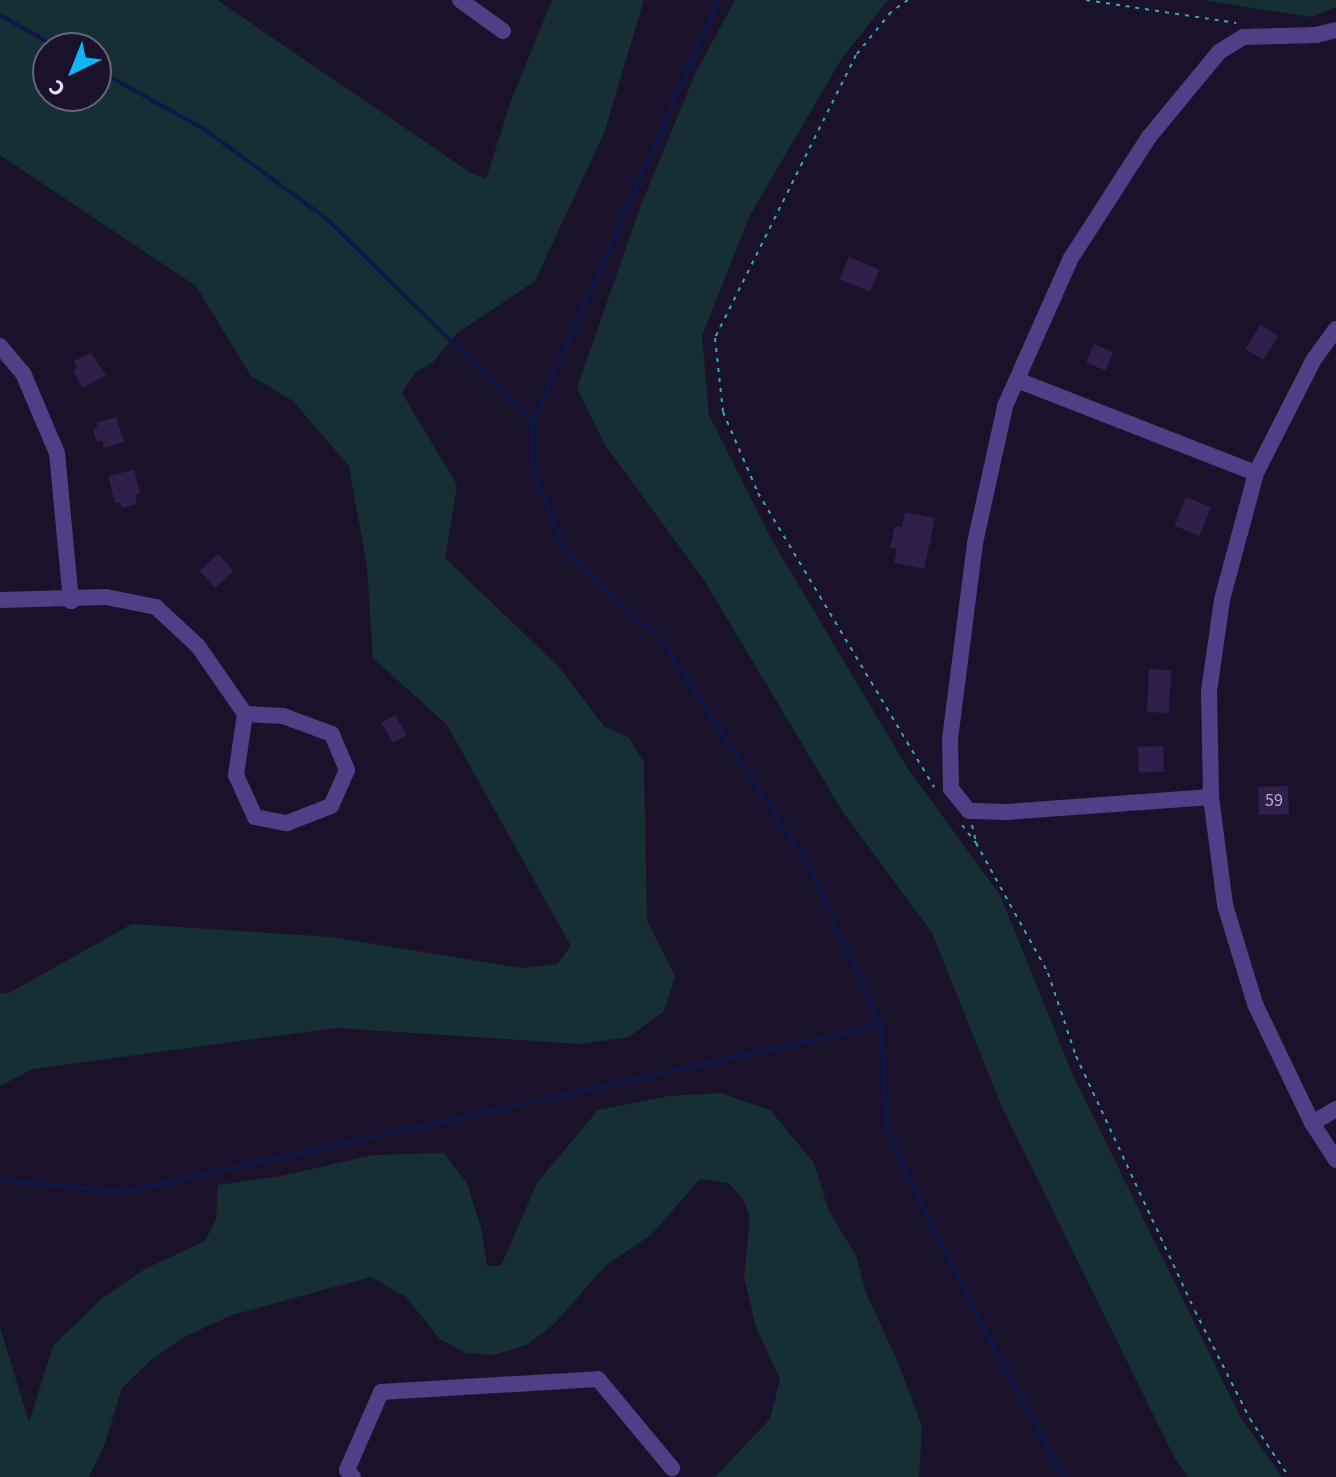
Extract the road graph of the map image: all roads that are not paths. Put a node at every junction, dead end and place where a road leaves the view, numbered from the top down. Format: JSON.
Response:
{"nodes":[{"id":1,"x":460,"y":0,"type":"edge"},
{"id":2,"x":1336,"y":30,"type":"edge"},
{"id":3,"x":503,"y":31,"type":"dead end"},
{"id":4,"x":1336,"y":329,"type":"edge"},
{"id":5,"x":0,"y":346,"type":"edge"},
{"id":6,"x":1017,"y":380,"type":"junction"},
{"id":7,"x":1256,"y":473,"type":"junction"},
{"id":8,"x":0,"y":600,"type":"edge"},
{"id":9,"x":71,"y":601,"type":"junction"},
{"id":10,"x":245,"y":714,"type":"junction"},
{"id":11,"x":1211,"y":797,"type":"junction"},
{"id":12,"x":1336,"y":1109,"type":"edge"},
{"id":13,"x":1312,"y":1123,"type":"junction"},
{"id":14,"x":1336,"y":1160,"type":"edge"},
{"id":15,"x":672,"y":1468,"type":"dead end"},
{"id":16,"x":350,"y":1474,"type":"edge"}],
"edges":[{"from":1,"to":3,"type":"street"},
{"from":2,"to":6,"type":"street"},
{"from":4,"to":7,"type":"street"},
{"from":5,"to":9,"type":"street"},
{"from":6,"to":7,"type":"street"},
{"from":6,"to":11,"type":"street"},
{"from":7,"to":11,"type":"street"},
{"from":8,"to":9,"type":"street"},
{"from":9,"to":10,"type":"street"},
{"from":10,"to":10,"type":"street"},
{"from":11,"to":13,"type":"street"},
{"from":12,"to":13,"type":"street"},
{"from":13,"to":14,"type":"street"},
{"from":15,"to":16,"type":"street"}]}
